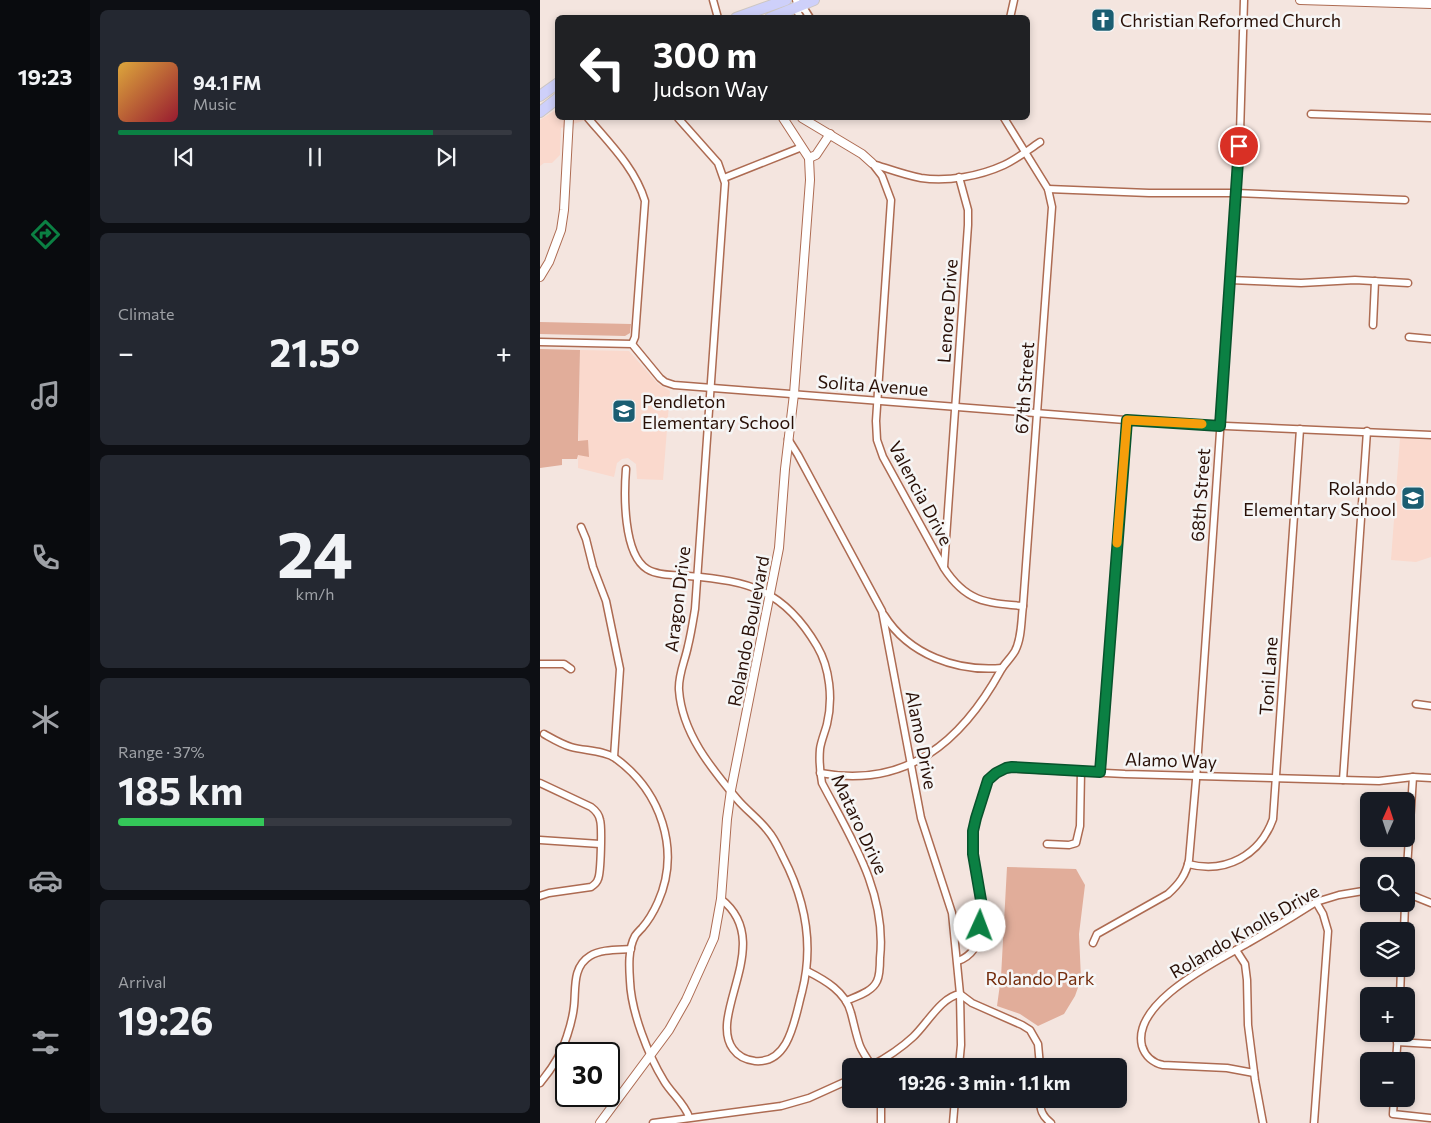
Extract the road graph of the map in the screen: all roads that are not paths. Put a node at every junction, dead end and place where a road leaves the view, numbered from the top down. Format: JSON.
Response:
{"nodes":[{"id":1,"x":713,"y":0,"type":"edge"},
{"id":2,"x":786,"y":0,"type":"edge"},
{"id":3,"x":814,"y":0,"type":"edge"},
{"id":4,"x":1014,"y":0,"type":"edge"},
{"id":5,"x":1244,"y":0,"type":"edge"},
{"id":6,"x":1300,"y":0,"type":"edge"},
{"id":7,"x":1403,"y":2,"type":"edge"},
{"id":8,"x":798,"y":3,"type":"edge"},
{"id":9,"x":1431,"y":4,"type":"edge"},
{"id":10,"x":717,"y":15,"type":"edge"},
{"id":11,"x":744,"y":15,"type":"edge"},
{"id":12,"x":776,"y":15,"type":"edge"},
{"id":13,"x":808,"y":15,"type":"edge"},
{"id":14,"x":1011,"y":15,"type":"edge"},
{"id":15,"x":555,"y":85,"type":"edge"},
{"id":16,"x":540,"y":96,"type":"edge"},
{"id":17,"x":555,"y":100,"type":"edge"},
{"id":18,"x":540,"y":112,"type":"edge"},
{"id":19,"x":1311,"y":114,"type":"dead end"},
{"id":20,"x":1431,"y":118,"type":"edge"},
{"id":21,"x":569,"y":120,"type":"edge"},
{"id":22,"x":590,"y":120,"type":"edge"},
{"id":23,"x":680,"y":120,"type":"edge"},
{"id":24,"x":784,"y":120,"type":"edge"},
{"id":25,"x":806,"y":120,"type":"edge"},
{"id":26,"x":1005,"y":120,"type":"edge"},
{"id":27,"x":830,"y":134,"type":"junction"},
{"id":28,"x":1040,"y":142,"type":"dead end"},
{"id":29,"x":802,"y":147,"type":"junction"},
{"id":30,"x":1026,"y":152,"type":"junction"},
{"id":31,"x":809,"y":158,"type":"junction"},
{"id":32,"x":872,"y":163,"type":"junction"},
{"id":33,"x":959,"y":177,"type":"junction"},
{"id":34,"x":724,"y":178,"type":"junction"},
{"id":35,"x":1048,"y":189,"type":"junction"},
{"id":36,"x":1236,"y":193,"type":"junction"},
{"id":37,"x":1405,"y":200,"type":"dead end"},
{"id":38,"x":540,"y":277,"type":"edge"},
{"id":39,"x":1230,"y":280,"type":"junction"},
{"id":40,"x":1375,"y":281,"type":"junction"},
{"id":41,"x":1408,"y":283,"type":"dead end"},
{"id":42,"x":1373,"y":325,"type":"dead end"},
{"id":43,"x":1409,"y":337,"type":"dead end"},
{"id":44,"x":1431,"y":339,"type":"edge"},
{"id":45,"x":540,"y":342,"type":"edge"},
{"id":46,"x":632,"y":344,"type":"junction"},
{"id":47,"x":711,"y":388,"type":"junction"},
{"id":48,"x":794,"y":394,"type":"junction"},
{"id":49,"x":876,"y":400,"type":"junction"},
{"id":50,"x":955,"y":406,"type":"junction"},
{"id":51,"x":1037,"y":412,"type":"junction"},
{"id":52,"x":1127,"y":420,"type":"junction"},
{"id":53,"x":1220,"y":426,"type":"junction"},
{"id":54,"x":1300,"y":429,"type":"junction"},
{"id":55,"x":1367,"y":431,"type":"junction"},
{"id":56,"x":1431,"y":435,"type":"edge"},
{"id":57,"x":788,"y":439,"type":"junction"},
{"id":58,"x":626,"y":469,"type":"dead end"},
{"id":59,"x":581,"y":527,"type":"dead end"},
{"id":60,"x":944,"y":568,"type":"junction"},
{"id":61,"x":696,"y":576,"type":"junction"},
{"id":62,"x":770,"y":595,"type":"junction"},
{"id":63,"x":1023,"y":606,"type":"junction"},
{"id":64,"x":882,"y":611,"type":"junction"},
{"id":65,"x":540,"y":664,"type":"edge"},
{"id":66,"x":1002,"y":668,"type":"junction"},
{"id":67,"x":571,"y":669,"type":"dead end"},
{"id":68,"x":1416,"y":704,"type":"dead end"},
{"id":69,"x":1431,"y":706,"type":"edge"},
{"id":70,"x":544,"y":734,"type":"dead end"},
{"id":71,"x":614,"y":758,"type":"junction"},
{"id":72,"x":910,"y":764,"type":"junction"},
{"id":73,"x":1081,"y":771,"type":"junction"},
{"id":74,"x":1100,"y":772,"type":"junction"},
{"id":75,"x":820,"y":773,"type":"junction"},
{"id":76,"x":1196,"y":776,"type":"junction"},
{"id":77,"x":1413,"y":777,"type":"junction"},
{"id":78,"x":1276,"y":778,"type":"junction"},
{"id":79,"x":1431,"y":778,"type":"edge"},
{"id":80,"x":1343,"y":780,"type":"junction"},
{"id":81,"x":540,"y":784,"type":"edge"},
{"id":82,"x":731,"y":790,"type":"junction"},
{"id":83,"x":540,"y":840,"type":"edge"},
{"id":84,"x":600,"y":844,"type":"junction"},
{"id":85,"x":1047,"y":844,"type":"dead end"},
{"id":86,"x":1408,"y":857,"type":"edge"},
{"id":87,"x":1188,"y":864,"type":"junction"},
{"id":88,"x":1360,"y":892,"type":"edge"},
{"id":89,"x":540,"y":896,"type":"edge"},
{"id":90,"x":1415,"y":896,"type":"edge"},
{"id":91,"x":721,"y":899,"type":"junction"},
{"id":92,"x":1316,"y":902,"type":"junction"},
{"id":93,"x":1431,"y":903,"type":"edge"},
{"id":94,"x":1093,"y":943,"type":"dead end"},
{"id":95,"x":631,"y":949,"type":"junction"},
{"id":96,"x":1236,"y":950,"type":"junction"},
{"id":97,"x":958,"y":961,"type":"junction"},
{"id":98,"x":807,"y":971,"type":"junction"},
{"id":99,"x":960,"y":994,"type":"junction"},
{"id":100,"x":846,"y":1001,"type":"junction"},
{"id":101,"x":1397,"y":1042,"type":"joint"},
{"id":102,"x":1431,"y":1044,"type":"edge"},
{"id":103,"x":1396,"y":1052,"type":"edge"},
{"id":104,"x":651,"y":1056,"type":"junction"},
{"id":105,"x":867,"y":1058,"type":"edge"},
{"id":106,"x":884,"y":1058,"type":"edge"},
{"id":107,"x":960,"y":1058,"type":"edge"},
{"id":108,"x":1039,"y":1058,"type":"edge"},
{"id":109,"x":1254,"y":1073,"type":"junction"},
{"id":110,"x":540,"y":1083,"type":"edge"},
{"id":111,"x":842,"y":1083,"type":"edge"},
{"id":112,"x":1393,"y":1107,"type":"edge"},
{"id":113,"x":881,"y":1108,"type":"edge"},
{"id":114,"x":954,"y":1108,"type":"edge"},
{"id":115,"x":1040,"y":1108,"type":"edge"},
{"id":116,"x":689,"y":1118,"type":"junction"},
{"id":117,"x":1430,"y":1118,"type":"edge"},
{"id":118,"x":600,"y":1123,"type":"edge"},
{"id":119,"x":652,"y":1123,"type":"edge"},
{"id":120,"x":881,"y":1123,"type":"edge"},
{"id":121,"x":953,"y":1123,"type":"edge"},
{"id":122,"x":1051,"y":1123,"type":"edge"},
{"id":123,"x":1264,"y":1123,"type":"edge"},
{"id":124,"x":1314,"y":1123,"type":"edge"}],
"edges":[{"from":1,"to":10,"type":"street"},
{"from":2,"to":11,"type":"main road"},
{"from":3,"to":8,"type":"main road"},
{"from":4,"to":14,"type":"street"},
{"from":5,"to":36,"type":"street","name":"68th Street"},
{"from":6,"to":7,"type":"street"},
{"from":7,"to":9,"type":"street"},
{"from":8,"to":12,"type":"main road"},
{"from":8,"to":13,"type":"street"},
{"from":15,"to":16,"type":"main road"},
{"from":17,"to":18,"type":"main road"},
{"from":19,"to":20,"type":"street"},
{"from":21,"to":38,"type":"street"},
{"from":22,"to":46,"type":"street"},
{"from":23,"to":34,"type":"street","name":"Aragon Drive"},
{"from":24,"to":29,"type":"street"},
{"from":25,"to":27,"type":"street"},
{"from":26,"to":30,"type":"street","name":"67th Street"},
{"from":27,"to":31,"type":"street"},
{"from":27,"to":32,"type":"street"},
{"from":28,"to":30,"type":"street"},
{"from":29,"to":31,"type":"street"},
{"from":29,"to":34,"type":"street"},
{"from":30,"to":33,"type":"street"},
{"from":30,"to":35,"type":"street","name":"67th Street"},
{"from":31,"to":48,"type":"street","name":"Rolando Boulevard"},
{"from":32,"to":33,"type":"street"},
{"from":32,"to":49,"type":"street","name":"Valencia Drive"},
{"from":33,"to":50,"type":"street","name":"Lenore Drive"},
{"from":34,"to":47,"type":"street","name":"Aragon Drive"},
{"from":35,"to":36,"type":"street"},
{"from":35,"to":51,"type":"street","name":"67th Street"},
{"from":36,"to":37,"type":"street"},
{"from":36,"to":39,"type":"street","name":"68th Street"},
{"from":39,"to":40,"type":"street"},
{"from":39,"to":53,"type":"street","name":"68th Street"},
{"from":40,"to":41,"type":"street"},
{"from":40,"to":42,"type":"street"},
{"from":43,"to":44,"type":"street"},
{"from":45,"to":46,"type":"street"},
{"from":46,"to":47,"type":"street","name":"Solita Avenue"},
{"from":47,"to":48,"type":"street","name":"Solita Avenue"},
{"from":47,"to":61,"type":"street","name":"Aragon Drive"},
{"from":48,"to":49,"type":"street","name":"Solita Avenue"},
{"from":48,"to":57,"type":"street","name":"Rolando Boulevard"},
{"from":49,"to":50,"type":"street","name":"Solita Avenue"},
{"from":49,"to":60,"type":"street","name":"Valencia Drive"},
{"from":50,"to":51,"type":"street","name":"Solita Avenue"},
{"from":50,"to":60,"type":"street","name":"Lenore Drive"},
{"from":51,"to":52,"type":"street","name":"Solita Avenue"},
{"from":51,"to":63,"type":"street","name":"67th Street"},
{"from":52,"to":53,"type":"street","name":"Solita Avenue"},
{"from":52,"to":74,"type":"street"},
{"from":53,"to":54,"type":"street","name":"Solita Avenue"},
{"from":53,"to":76,"type":"street","name":"68th Street"},
{"from":54,"to":55,"type":"street","name":"Solita Avenue"},
{"from":54,"to":78,"type":"street","name":"Toni Lane"},
{"from":55,"to":56,"type":"street","name":"Solita Avenue"},
{"from":55,"to":80,"type":"street"},
{"from":57,"to":62,"type":"street","name":"Rolando Boulevard"},
{"from":57,"to":64,"type":"street","name":"Alamo Drive"},
{"from":58,"to":61,"type":"street","name":"Mataro Drive"},
{"from":59,"to":71,"type":"street"},
{"from":60,"to":63,"type":"street","name":"Valencia Drive"},
{"from":61,"to":62,"type":"street","name":"Mataro Drive"},
{"from":61,"to":82,"type":"street","name":"Aragon Drive"},
{"from":62,"to":75,"type":"street","name":"Mataro Drive"},
{"from":62,"to":82,"type":"street","name":"Rolando Boulevard"},
{"from":63,"to":66,"type":"street","name":"67th Street"},
{"from":64,"to":66,"type":"street"},
{"from":64,"to":72,"type":"street","name":"Alamo Drive"},
{"from":65,"to":67,"type":"street"},
{"from":66,"to":72,"type":"street","name":"67th Street"},
{"from":68,"to":69,"type":"street"},
{"from":70,"to":71,"type":"street"},
{"from":71,"to":95,"type":"street"},
{"from":72,"to":75,"type":"street","name":"67th Street"},
{"from":72,"to":97,"type":"street","name":"Alamo Drive"},
{"from":73,"to":74,"type":"street","name":"Alamo Way"},
{"from":73,"to":85,"type":"street"},
{"from":73,"to":97,"type":"street","name":"Alamo Way"},
{"from":74,"to":76,"type":"street","name":"Alamo Way"},
{"from":75,"to":100,"type":"street","name":"Mataro Drive"},
{"from":76,"to":78,"type":"street","name":"Alamo Way"},
{"from":76,"to":87,"type":"street","name":"68th Street"},
{"from":77,"to":79,"type":"street","name":"Alamo Way"},
{"from":77,"to":80,"type":"street","name":"Alamo Way"},
{"from":77,"to":86,"type":"street"},
{"from":78,"to":80,"type":"street","name":"Alamo Way"},
{"from":78,"to":87,"type":"street","name":"Toni Lane"},
{"from":81,"to":84,"type":"street"},
{"from":82,"to":91,"type":"street","name":"Rolando Boulevard"},
{"from":82,"to":98,"type":"street","name":"Aragon Drive"},
{"from":83,"to":84,"type":"street"},
{"from":84,"to":89,"type":"street"},
{"from":87,"to":94,"type":"street","name":"68th Street"},
{"from":88,"to":92,"type":"street","name":"Rolando Knolls Drive"},
{"from":90,"to":93,"type":"street"},
{"from":91,"to":98,"type":"street","name":"Aragon Drive"},
{"from":91,"to":104,"type":"street","name":"Rolando Boulevard"},
{"from":92,"to":96,"type":"street","name":"Rolando Knolls Drive"},
{"from":92,"to":124,"type":"street"},
{"from":95,"to":104,"type":"street"},
{"from":95,"to":110,"type":"street"},
{"from":96,"to":109,"type":"street"},
{"from":96,"to":109,"type":"street","name":"Rolando Knolls Drive"},
{"from":97,"to":99,"type":"street","name":"Alamo Drive"},
{"from":98,"to":100,"type":"street"},
{"from":99,"to":106,"type":"street"},
{"from":99,"to":107,"type":"street","name":"Alamo Drive"},
{"from":99,"to":108,"type":"street"},
{"from":100,"to":105,"type":"street"},
{"from":101,"to":102,"type":"street"},
{"from":101,"to":103,"type":"street"},
{"from":104,"to":116,"type":"street"},
{"from":104,"to":118,"type":"street","name":"Rolando Boulevard"},
{"from":109,"to":123,"type":"street"},
{"from":111,"to":116,"type":"street"},
{"from":112,"to":117,"type":"street"},
{"from":113,"to":120,"type":"street"},
{"from":114,"to":121,"type":"street"},
{"from":115,"to":122,"type":"street"},
{"from":116,"to":119,"type":"street"}]}
